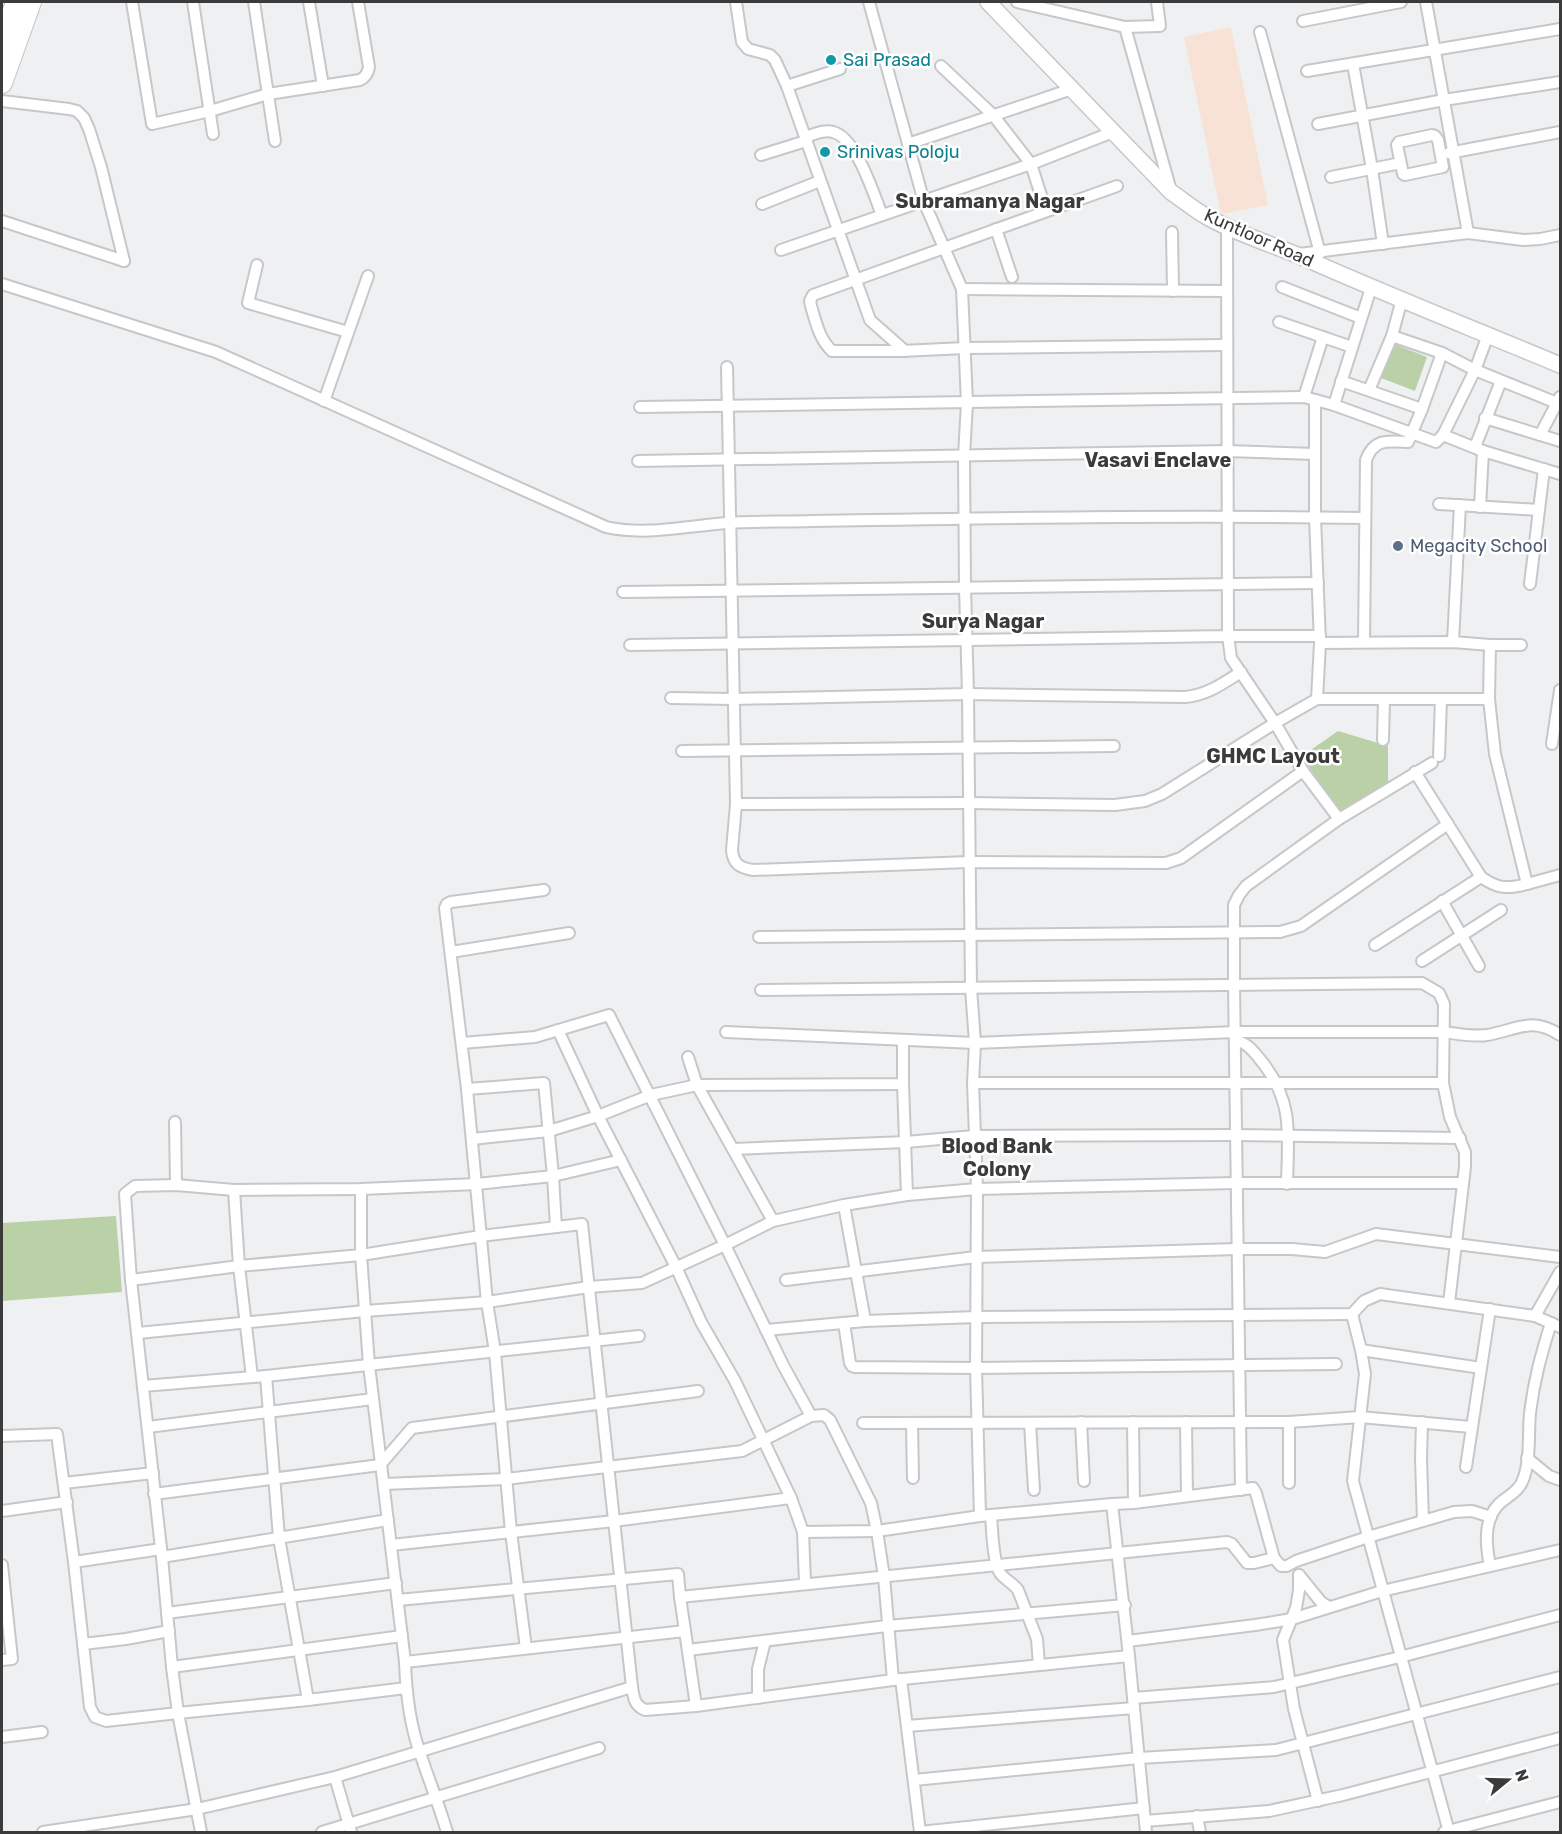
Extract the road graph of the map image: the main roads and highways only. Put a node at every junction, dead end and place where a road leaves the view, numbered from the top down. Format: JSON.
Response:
{"nodes":[{"id":1,"x":31,"y":2,"type":"edge"},
{"id":2,"x":9,"y":16,"type":"edge"},
{"id":3,"x":2,"y":43,"type":"edge"},
{"id":4,"x":2,"y":83,"type":"edge"}],
"edges":[{"from":1,"to":4,"type":"highway"},
{"from":2,"to":3,"type":"highway"}]}
